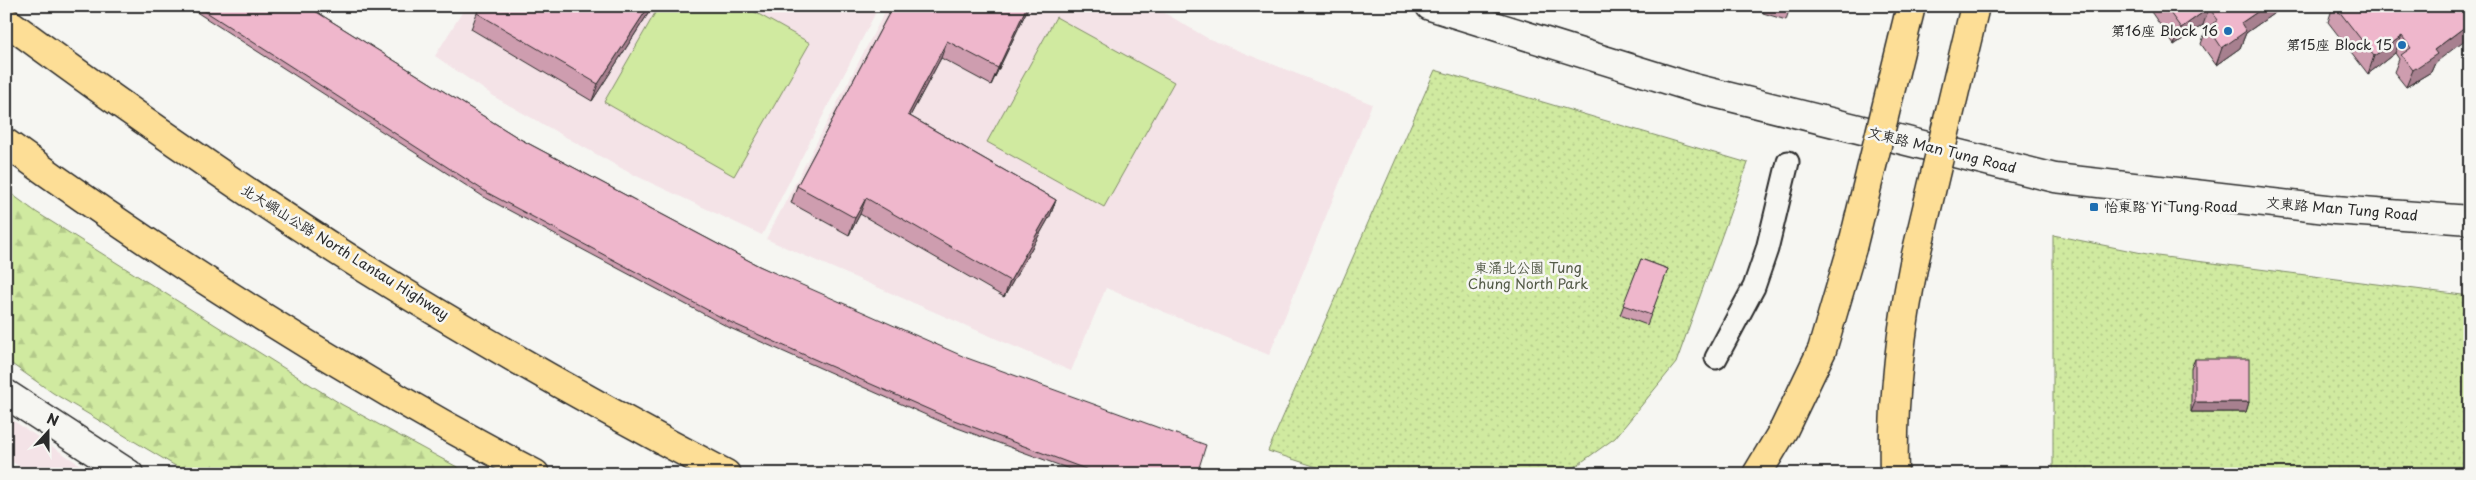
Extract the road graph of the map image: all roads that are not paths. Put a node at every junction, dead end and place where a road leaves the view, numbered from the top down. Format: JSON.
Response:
{"nodes":[{"id":1,"x":1430,"y":6,"type":"edge"},
{"id":2,"x":1911,"y":6,"type":"edge"},
{"id":3,"x":1975,"y":6,"type":"edge"},
{"id":4,"x":6,"y":21,"type":"edge"},
{"id":5,"x":6,"y":143,"type":"edge"},
{"id":6,"x":1788,"y":162,"type":"dead end"},
{"id":7,"x":2470,"y":220,"type":"edge"},
{"id":8,"x":1716,"y":358,"type":"dead end"},
{"id":9,"x":6,"y":394,"type":"edge"},
{"id":10,"x":129,"y":474,"type":"edge"},
{"id":11,"x":535,"y":474,"type":"edge"},
{"id":12,"x":726,"y":474,"type":"edge"},
{"id":13,"x":1757,"y":474,"type":"edge"},
{"id":14,"x":1894,"y":474,"type":"edge"}],
"edges":[{"from":1,"to":7,"type":"street","name":"文東路 Man Tung Road"},
{"from":2,"to":13,"type":"main road","bridge":true},
{"from":3,"to":14,"type":"main road","bridge":true},
{"from":4,"to":12,"type":"main road","name":"北大嶼山公路 North Lantau Highway"},
{"from":5,"to":11,"type":"main road"},
{"from":6,"to":8,"type":"street"},
{"from":9,"to":10,"type":"street"}]}
